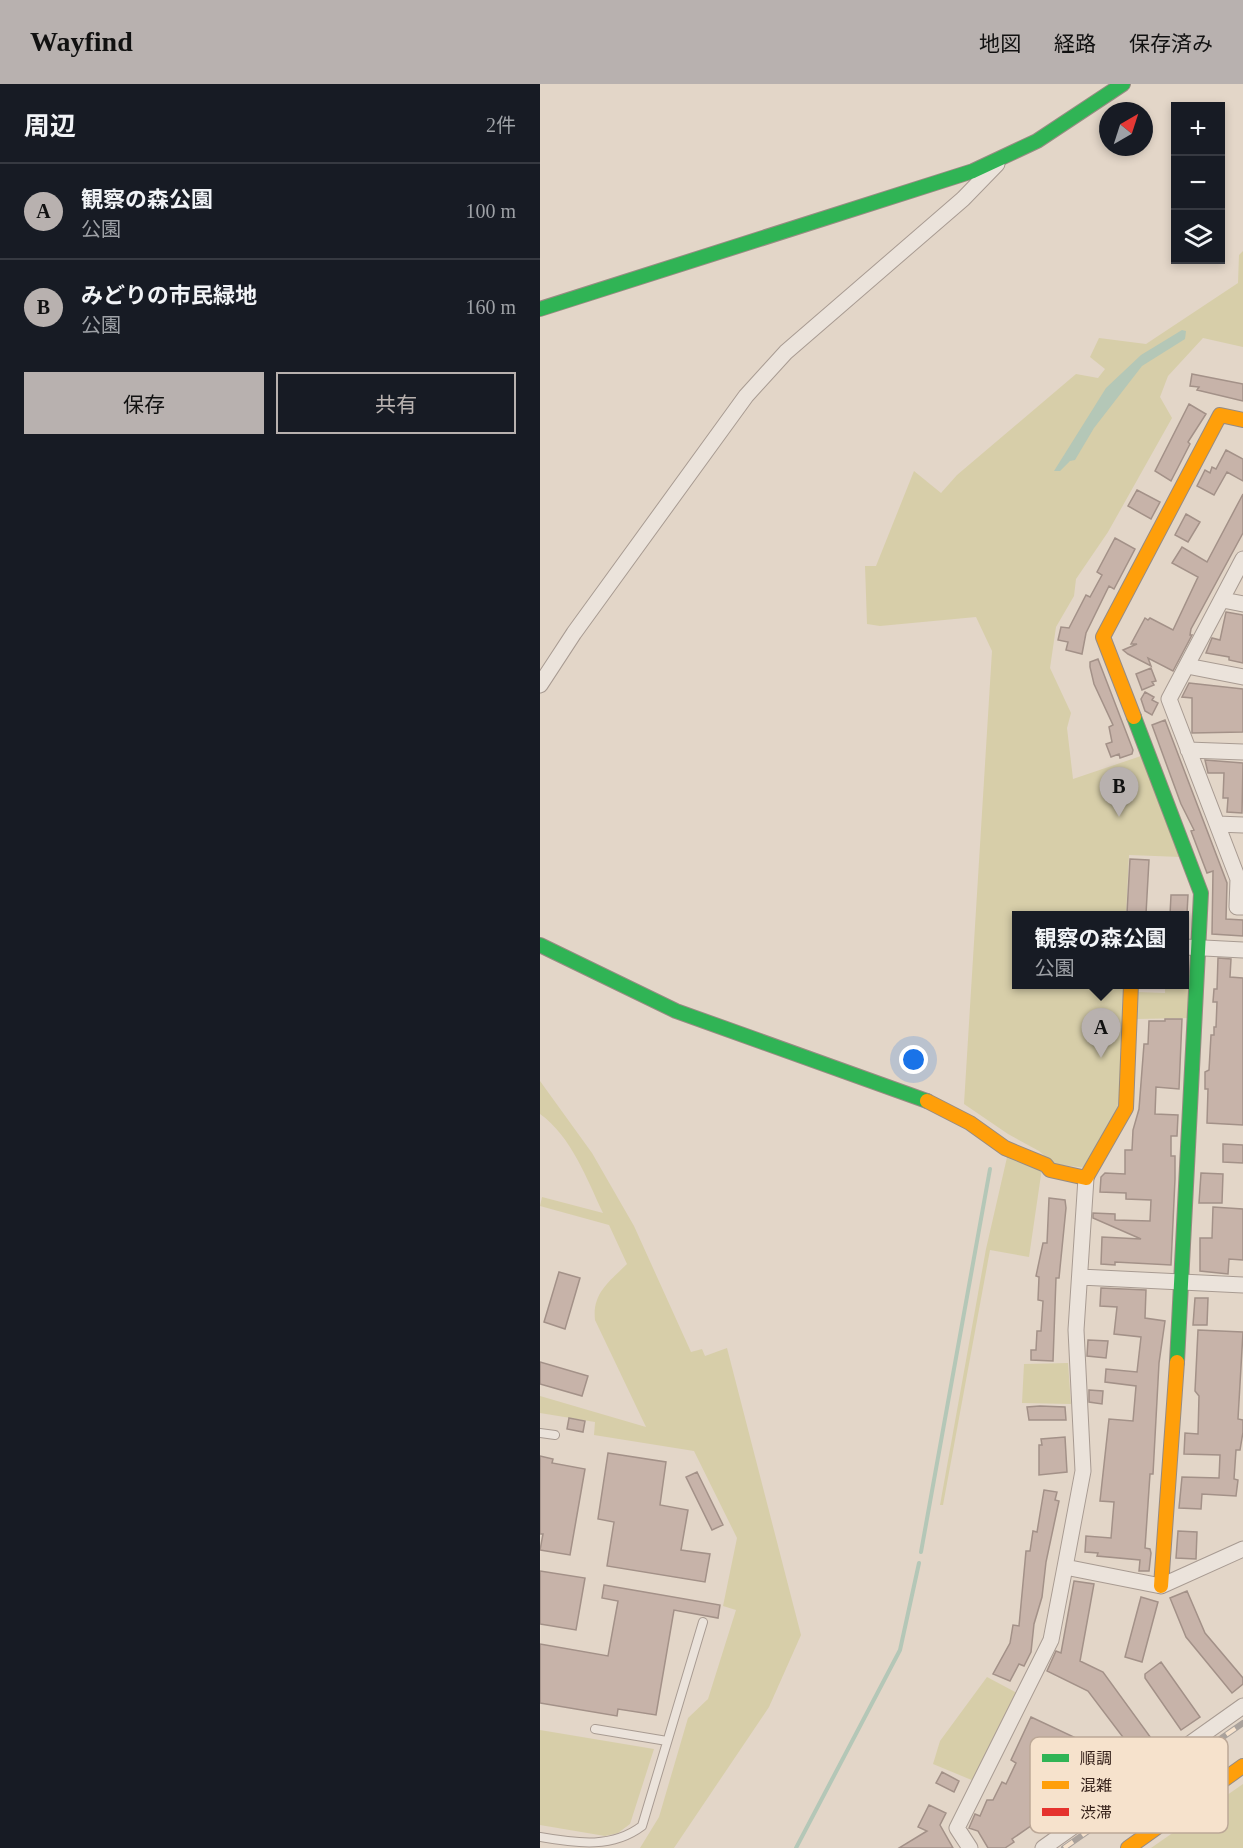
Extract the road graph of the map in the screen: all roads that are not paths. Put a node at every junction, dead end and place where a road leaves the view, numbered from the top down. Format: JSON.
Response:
{"nodes":[{"id":1,"x":1123,"y":84,"type":"edge"},
{"id":2,"x":1001,"y":159,"type":"junction"},
{"id":3,"x":540,"y":309,"type":"edge"},
{"id":4,"x":1243,"y":420,"type":"edge"},
{"id":5,"x":1243,"y":559,"type":"edge"},
{"id":6,"x":1223,"y":600,"type":"junction"},
{"id":7,"x":1243,"y":604,"type":"edge"},
{"id":8,"x":1187,"y":666,"type":"junction"},
{"id":9,"x":1243,"y":677,"type":"edge"},
{"id":10,"x":540,"y":685,"type":"edge"},
{"id":11,"x":1188,"y":750,"type":"junction"},
{"id":12,"x":1243,"y":752,"type":"edge"},
{"id":13,"x":1216,"y":824,"type":"junction"},
{"id":14,"x":1243,"y":825,"type":"edge"},
{"id":15,"x":1243,"y":907,"type":"edge"},
{"id":16,"x":540,"y":945,"type":"edge"},
{"id":17,"x":1192,"y":948,"type":"edge"},
{"id":18,"x":1243,"y":950,"type":"edge"},
{"id":19,"x":1131,"y":989,"type":"edge"},
{"id":20,"x":1086,"y":1178,"type":"junction"},
{"id":21,"x":1080,"y":1277,"type":"junction"},
{"id":22,"x":1183,"y":1282,"type":"junction"},
{"id":23,"x":1243,"y":1285,"type":"edge"},
{"id":24,"x":540,"y":1432,"type":"edge"},
{"id":25,"x":555,"y":1435,"type":"dead end"},
{"id":26,"x":1243,"y":1549,"type":"edge"},
{"id":27,"x":1065,"y":1567,"type":"junction"},
{"id":28,"x":1161,"y":1586,"type":"junction"},
{"id":29,"x":704,"y":1622,"type":"dead end"},
{"id":30,"x":1243,"y":1706,"type":"edge"},
{"id":31,"x":595,"y":1729,"type":"dead end"},
{"id":32,"x":1199,"y":1737,"type":"edge"},
{"id":33,"x":668,"y":1741,"type":"junction"},
{"id":34,"x":1243,"y":1766,"type":"edge"},
{"id":35,"x":1228,"y":1777,"type":"edge"},
{"id":36,"x":1064,"y":1833,"type":"edge"},
{"id":37,"x":1149,"y":1833,"type":"edge"},
{"id":38,"x":540,"y":1837,"type":"edge"},
{"id":39,"x":970,"y":1848,"type":"edge"},
{"id":40,"x":1043,"y":1848,"type":"edge"},
{"id":41,"x":1128,"y":1848,"type":"edge"}],
"edges":[{"from":1,"to":2,"type":"street"},
{"from":2,"to":3,"type":"street"},
{"from":2,"to":10,"type":"street"},
{"from":4,"to":17,"type":"street"},
{"from":5,"to":6,"type":"street"},
{"from":6,"to":7,"type":"street"},
{"from":6,"to":8,"type":"street"},
{"from":8,"to":9,"type":"street"},
{"from":8,"to":11,"type":"street"},
{"from":11,"to":12,"type":"street"},
{"from":11,"to":13,"type":"street"},
{"from":13,"to":14,"type":"street"},
{"from":13,"to":15,"type":"street"},
{"from":16,"to":20,"type":"street"},
{"from":17,"to":18,"type":"street"},
{"from":17,"to":22,"type":"street"},
{"from":19,"to":20,"type":"street"},
{"from":20,"to":21,"type":"street"},
{"from":21,"to":22,"type":"street"},
{"from":21,"to":27,"type":"street"},
{"from":22,"to":23,"type":"street"},
{"from":22,"to":28,"type":"street"},
{"from":24,"to":25,"type":"lane"},
{"from":26,"to":28,"type":"street"},
{"from":27,"to":28,"type":"street"},
{"from":27,"to":39,"type":"street"},
{"from":29,"to":33,"type":"lane"},
{"from":30,"to":32,"type":"street"},
{"from":31,"to":33,"type":"lane"},
{"from":33,"to":38,"type":"lane"},
{"from":34,"to":35,"type":"street"},
{"from":36,"to":40,"type":"street"},
{"from":37,"to":41,"type":"street"}]}
